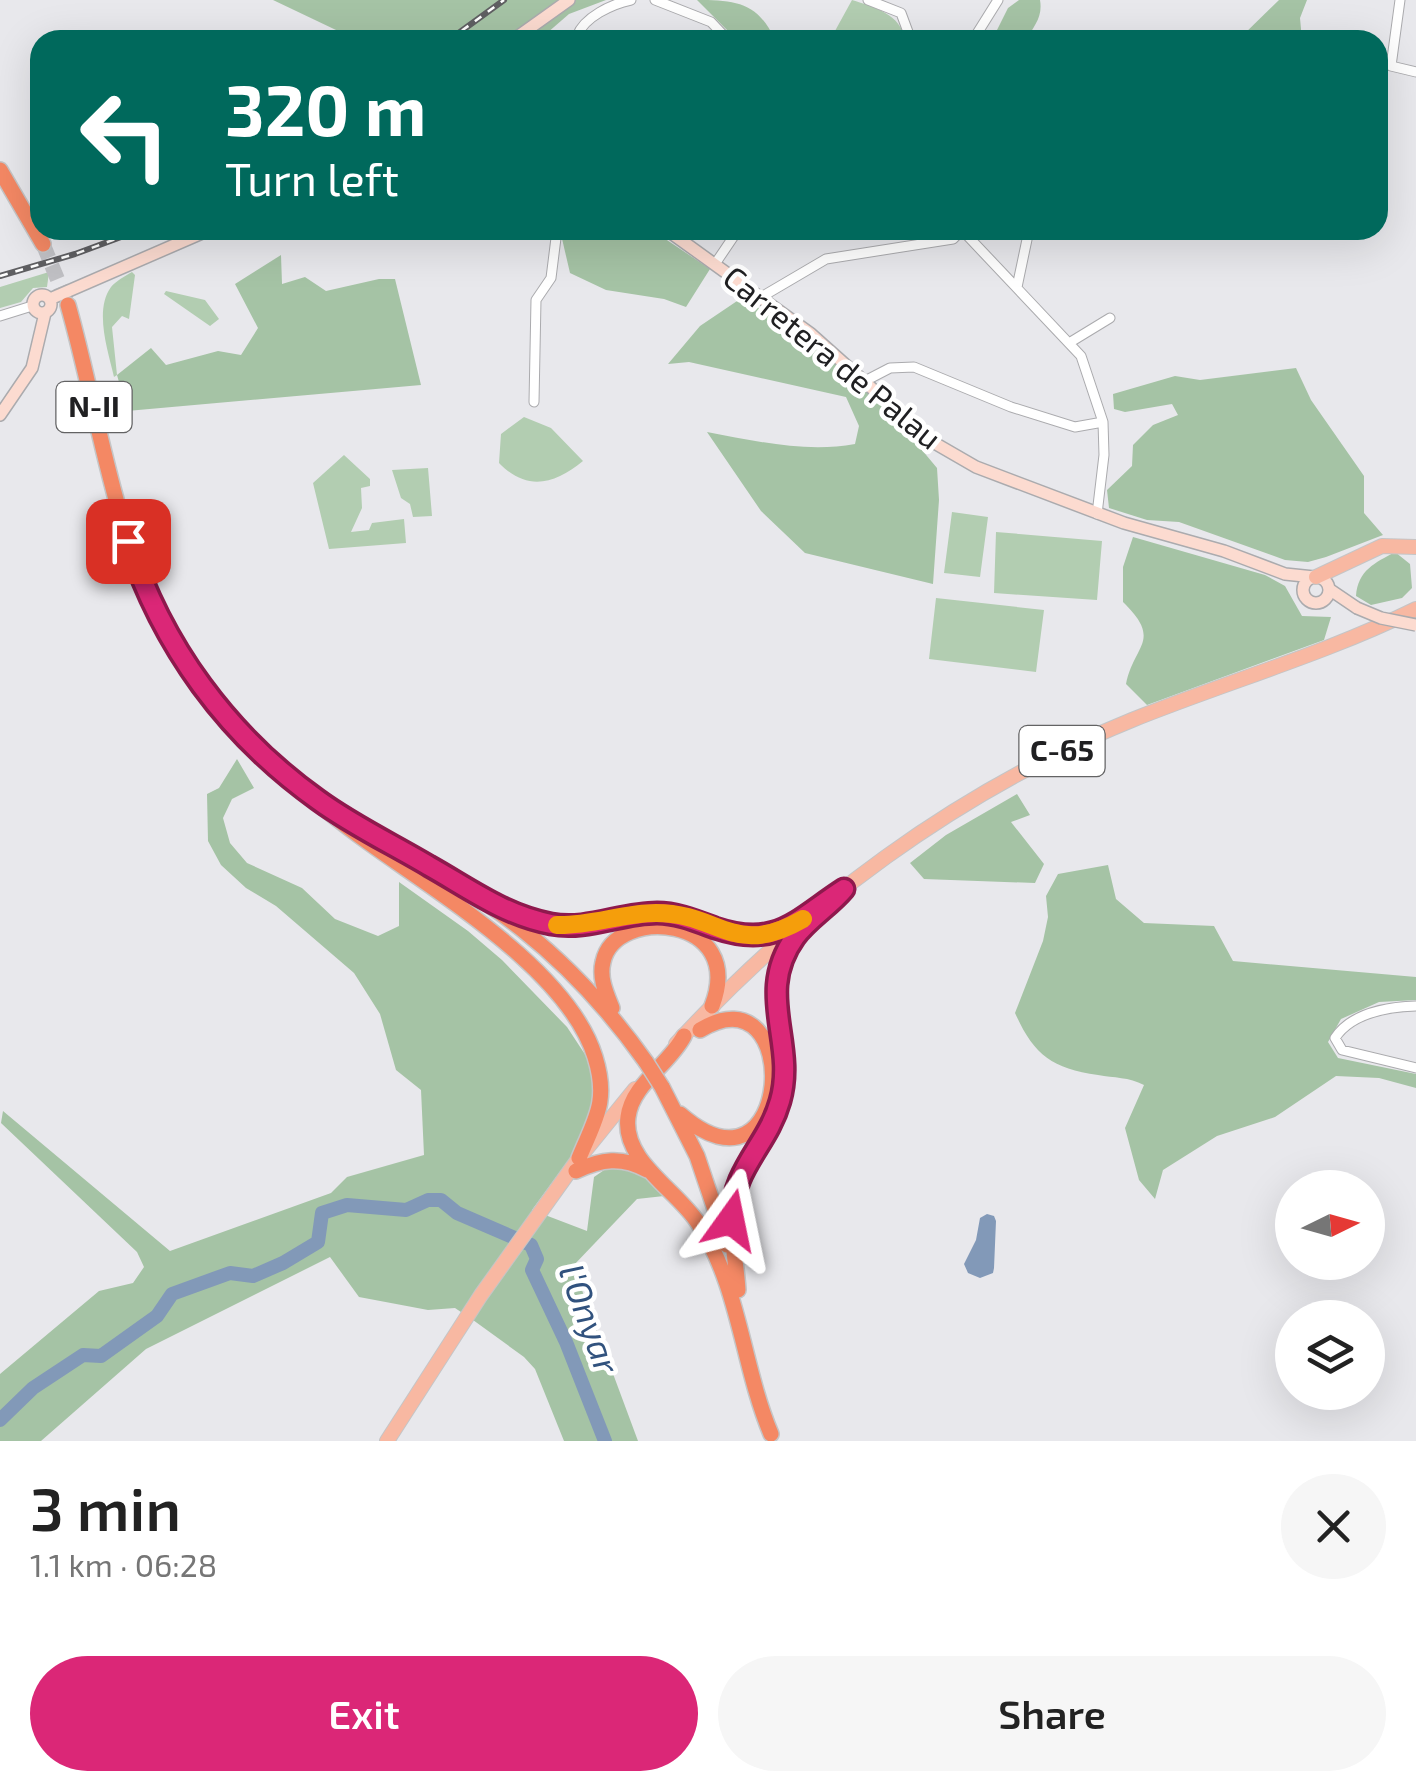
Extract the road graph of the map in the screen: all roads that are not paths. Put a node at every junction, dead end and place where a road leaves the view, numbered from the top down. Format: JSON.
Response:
{"nodes":[{"id":1,"x":569,"y":0,"type":"edge"},
{"id":2,"x":631,"y":0,"type":"edge"},
{"id":3,"x":655,"y":0,"type":"edge"},
{"id":4,"x":868,"y":0,"type":"edge"},
{"id":5,"x":998,"y":0,"type":"edge"},
{"id":6,"x":1400,"y":0,"type":"edge"},
{"id":7,"x":527,"y":30,"type":"edge"},
{"id":8,"x":580,"y":30,"type":"edge"},
{"id":9,"x":719,"y":30,"type":"edge"},
{"id":10,"x":907,"y":30,"type":"edge"},
{"id":11,"x":979,"y":30,"type":"edge"},
{"id":12,"x":1416,"y":72,"type":"edge"},
{"id":13,"x":0,"y":170,"type":"edge"},
{"id":14,"x":30,"y":222,"type":"edge"},
{"id":15,"x":41,"y":240,"type":"edge"},
{"id":16,"x":186,"y":240,"type":"edge"},
{"id":17,"x":556,"y":240,"type":"edge"},
{"id":18,"x":681,"y":240,"type":"edge"},
{"id":19,"x":732,"y":240,"type":"edge"},
{"id":20,"x":946,"y":240,"type":"edge"},
{"id":21,"x":972,"y":240,"type":"edge"},
{"id":22,"x":1026,"y":240,"type":"edge"},
{"id":23,"x":43,"y":244,"type":"tunnel mouth"},
{"id":24,"x":716,"y":264,"type":"junction"},
{"id":25,"x":1017,"y":287,"type":"junction"},
{"id":26,"x":763,"y":296,"type":"junction"},
{"id":27,"x":50,"y":299,"type":"junction"},
{"id":28,"x":68,"y":304,"type":"tunnel mouth"},
{"id":29,"x":32,"y":306,"type":"junction"},
{"id":30,"x":45,"y":313,"type":"junction"},
{"id":31,"x":0,"y":316,"type":"edge"},
{"id":32,"x":1110,"y":318,"type":"dead end"},
{"id":33,"x":1069,"y":343,"type":"junction"},
{"id":34,"x":863,"y":382,"type":"junction"},
{"id":35,"x":534,"y":402,"type":"dead end"},
{"id":36,"x":0,"y":415,"type":"edge"},
{"id":37,"x":1104,"y":422,"type":"junction"},
{"id":38,"x":1097,"y":514,"type":"junction"},
{"id":39,"x":1409,"y":546,"type":"edge"},
{"id":40,"x":1416,"y":555,"type":"edge"},
{"id":41,"x":1286,"y":574,"type":"junction"},
{"id":42,"x":1322,"y":582,"type":"junction"},
{"id":43,"x":1304,"y":596,"type":"junction"},
{"id":44,"x":1416,"y":599,"type":"edge"},
{"id":45,"x":1321,"y":602,"type":"junction"},
{"id":46,"x":1343,"y":602,"type":"junction"},
{"id":47,"x":1416,"y":609,"type":"edge"},
{"id":48,"x":1416,"y":625,"type":"edge"},
{"id":49,"x":1332,"y":646,"type":"junction"},
{"id":50,"x":319,"y":801,"type":"junction"},
{"id":51,"x":495,"y":907,"type":"junction"},
{"id":52,"x":800,"y":927,"type":"junction"},
{"id":53,"x":712,"y":1006,"type":"junction"},
{"id":54,"x":1416,"y":1006,"type":"edge"},
{"id":55,"x":616,"y":1021,"type":"junction"},
{"id":56,"x":700,"y":1030,"type":"junction"},
{"id":57,"x":684,"y":1036,"type":"junction"},
{"id":58,"x":1416,"y":1068,"type":"edge"},
{"id":59,"x":630,"y":1108,"type":"junction"},
{"id":60,"x":674,"y":1108,"type":"junction"},
{"id":61,"x":577,"y":1165,"type":"junction"},
{"id":62,"x":651,"y":1172,"type":"junction"},
{"id":63,"x":738,"y":1290,"type":"junction"},
{"id":64,"x":772,"y":1438,"type":"edge"},
{"id":65,"x":388,"y":1441,"type":"edge"}],
"edges":[{"from":1,"to":7,"type":"street"},
{"from":2,"to":8,"type":"street"},
{"from":3,"to":9,"type":"street"},
{"from":4,"to":10,"type":"street"},
{"from":5,"to":11,"type":"street"},
{"from":6,"to":12,"type":"street"},
{"from":13,"to":14,"type":"highway"},
{"from":15,"to":23,"type":"highway"},
{"from":16,"to":27,"type":"street"},
{"from":17,"to":35,"type":"street"},
{"from":18,"to":24,"type":"street","name":"Carretera de Palau"},
{"from":19,"to":24,"type":"street"},
{"from":20,"to":26,"type":"street"},
{"from":21,"to":25,"type":"street"},
{"from":22,"to":25,"type":"street"},
{"from":24,"to":26,"type":"street","name":"Carretera de Palau"},
{"from":25,"to":33,"type":"street"},
{"from":26,"to":34,"type":"street","name":"Carretera de Palau"},
{"from":27,"to":29,"type":"street"},
{"from":27,"to":30,"type":"street"},
{"from":28,"to":50,"type":"highway","number":"N-II"},
{"from":29,"to":30,"type":"street"},
{"from":29,"to":31,"type":"street"},
{"from":30,"to":36,"type":"street"},
{"from":32,"to":33,"type":"street"},
{"from":33,"to":37,"type":"street"},
{"from":34,"to":37,"type":"street"},
{"from":34,"to":38,"type":"street","name":"Carretera de Palau"},
{"from":37,"to":38,"type":"street"},
{"from":38,"to":41,"type":"street","name":"Carretera de Palau"},
{"from":39,"to":40,"type":"main road"},
{"from":39,"to":42,"type":"main road"},
{"from":41,"to":42,"type":"street","name":"Carretera de Palau"},
{"from":41,"to":43,"type":"street"},
{"from":42,"to":43,"type":"street"},
{"from":42,"to":45,"type":"street"},
{"from":42,"to":46,"type":"street"},
{"from":43,"to":45,"type":"street"},
{"from":44,"to":49,"type":"main road"},
{"from":45,"to":46,"type":"street"},
{"from":46,"to":48,"type":"street","bridge":true},
{"from":47,"to":49,"type":"main road","number":"C-65"},
{"from":49,"to":52,"type":"main road","number":"C-65"},
{"from":50,"to":51,"type":"highway","number":"N-II"},
{"from":50,"to":61,"type":"highway"},
{"from":51,"to":52,"type":"highway"},
{"from":51,"to":55,"type":"highway","number":"N-II"},
{"from":52,"to":53,"type":"main road","number":"C-65"},
{"from":52,"to":56,"type":"main road","number":"C-65"},
{"from":52,"to":63,"type":"highway"},
{"from":53,"to":55,"type":"highway"},
{"from":53,"to":57,"type":"main road","number":"C-65"},
{"from":54,"to":58,"type":"street"},
{"from":55,"to":60,"type":"highway","number":"N-II","bridge":true},
{"from":56,"to":59,"type":"main road","number":"C-65"},
{"from":56,"to":60,"type":"highway"},
{"from":57,"to":59,"type":"highway"},
{"from":57,"to":61,"type":"main road","number":"C-65"},
{"from":59,"to":61,"type":"main road","number":"C-65"},
{"from":59,"to":62,"type":"highway"},
{"from":60,"to":63,"type":"highway","number":"N-II"},
{"from":61,"to":62,"type":"highway"},
{"from":61,"to":65,"type":"main road","number":"C-65"},
{"from":62,"to":64,"type":"highway"},
{"from":63,"to":64,"type":"highway","number":"N-II"}]}
